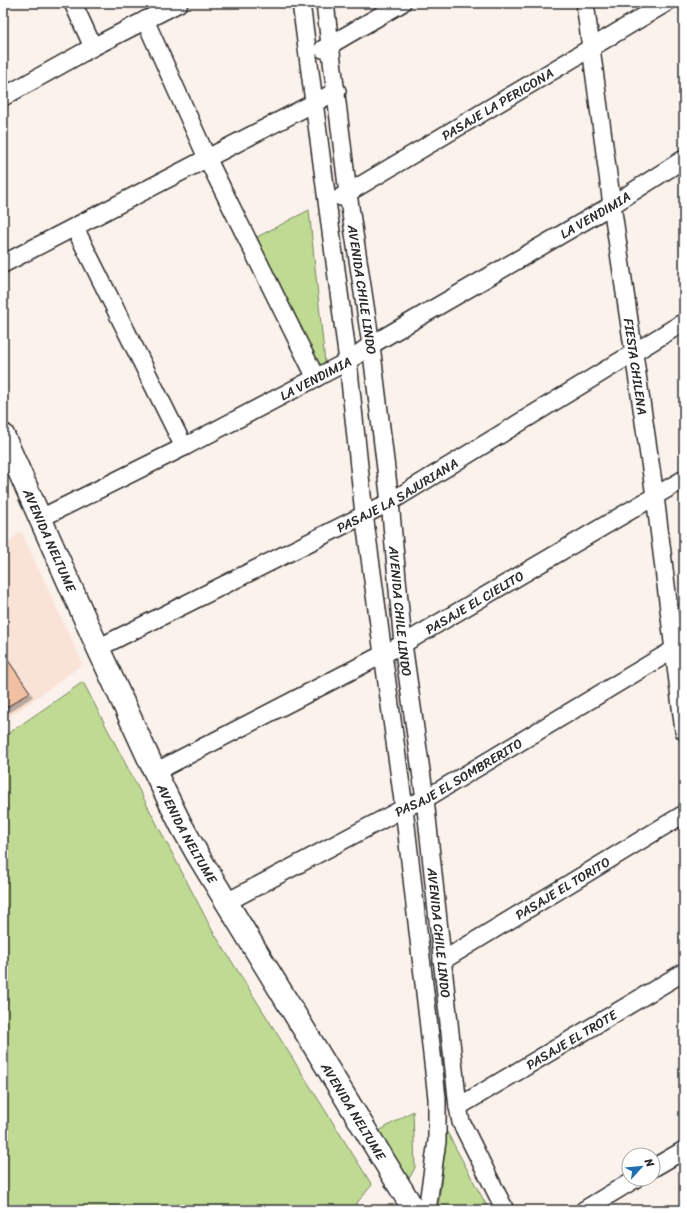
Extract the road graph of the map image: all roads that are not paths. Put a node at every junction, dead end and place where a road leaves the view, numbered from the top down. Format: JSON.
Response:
{"nodes":[{"id":1,"x":74,"y":3,"type":"edge"},
{"id":2,"x":179,"y":3,"type":"edge"},
{"id":3,"x":301,"y":3,"type":"edge"},
{"id":4,"x":325,"y":3,"type":"edge"},
{"id":5,"x":402,"y":3,"type":"edge"},
{"id":6,"x":585,"y":3,"type":"edge"},
{"id":7,"x":666,"y":3,"type":"edge"},
{"id":8,"x":145,"y":20,"type":"junction"},
{"id":9,"x":330,"y":45,"type":"junction"},
{"id":10,"x":93,"y":47,"type":"junction"},
{"id":11,"x":591,"y":48,"type":"junction"},
{"id":12,"x":308,"y":58,"type":"junction"},
{"id":13,"x":337,"y":91,"type":"junction"},
{"id":14,"x":3,"y":96,"type":"edge"},
{"id":15,"x":313,"y":103,"type":"junction"},
{"id":16,"x":207,"y":158,"type":"junction"},
{"id":17,"x":684,"y":159,"type":"edge"},
{"id":18,"x":348,"y":194,"type":"junction"},
{"id":19,"x":328,"y":204,"type":"junction"},
{"id":20,"x":612,"y":205,"type":"junction"},
{"id":21,"x":75,"y":228,"type":"junction"},
{"id":22,"x":3,"y":264,"type":"edge"},
{"id":23,"x":684,"y":322,"type":"edge"},
{"id":24,"x":371,"y":345,"type":"junction"},
{"id":25,"x":633,"y":353,"type":"junction"},
{"id":26,"x":348,"y":361,"type":"junction"},
{"id":27,"x":316,"y":378,"type":"junction"},
{"id":28,"x":3,"y":435,"type":"edge"},
{"id":29,"x":184,"y":447,"type":"junction"},
{"id":30,"x":684,"y":479,"type":"edge"},
{"id":31,"x":655,"y":496,"type":"junction"},
{"id":32,"x":390,"y":502,"type":"junction"},
{"id":33,"x":364,"y":514,"type":"junction"},
{"id":34,"x":41,"y":518,"type":"junction"},
{"id":35,"x":403,"y":644,"type":"junction"},
{"id":36,"x":679,"y":646,"type":"edge"},
{"id":37,"x":98,"y":648,"type":"junction"},
{"id":38,"x":384,"y":653,"type":"junction"},
{"id":39,"x":684,"y":731,"type":"edge"},
{"id":40,"x":155,"y":772,"type":"junction"},
{"id":41,"x":425,"y":799,"type":"junction"},
{"id":42,"x":404,"y":808,"type":"junction"},
{"id":43,"x":684,"y":814,"type":"edge"},
{"id":44,"x":227,"y":902,"type":"junction"},
{"id":45,"x":442,"y":961,"type":"junction"},
{"id":46,"x":684,"y":972,"type":"edge"},
{"id":47,"x":458,"y":1107,"type":"junction"},
{"id":48,"x":684,"y":1150,"type":"edge"},
{"id":49,"x":661,"y":1163,"type":"edge"},
{"id":50,"x":622,"y":1187,"type":"edge"},
{"id":51,"x":414,"y":1210,"type":"edge"},
{"id":52,"x":427,"y":1210,"type":"edge"},
{"id":53,"x":505,"y":1210,"type":"edge"},
{"id":54,"x":584,"y":1210,"type":"edge"}],
"edges":[{"from":1,"to":10,"type":"street"},
{"from":2,"to":8,"type":"street"},
{"from":3,"to":12,"type":"street","name":"AVENIDA CHILE LINDO"},
{"from":4,"to":9,"type":"street","name":"AVENIDA CHILE LINDO"},
{"from":5,"to":9,"type":"street"},
{"from":6,"to":11,"type":"street","name":"FIESTA CHILENA"},
{"from":7,"to":11,"type":"street","name":"PASAJE LA PERICONA"},
{"from":8,"to":10,"type":"street"},
{"from":8,"to":16,"type":"street"},
{"from":9,"to":12,"type":"street"},
{"from":9,"to":13,"type":"street","name":"AVENIDA CHILE LINDO"},
{"from":10,"to":14,"type":"street"},
{"from":11,"to":18,"type":"street","name":"PASAJE LA PERICONA"},
{"from":11,"to":20,"type":"street","name":"FIESTA CHILENA"},
{"from":12,"to":15,"type":"street","name":"AVENIDA CHILE LINDO"},
{"from":13,"to":15,"type":"street"},
{"from":13,"to":18,"type":"street","name":"AVENIDA CHILE LINDO"},
{"from":15,"to":16,"type":"street"},
{"from":15,"to":19,"type":"street","name":"AVENIDA CHILE LINDO"},
{"from":16,"to":21,"type":"street"},
{"from":16,"to":27,"type":"street"},
{"from":17,"to":20,"type":"street","name":"LA VENDIMIA"},
{"from":18,"to":19,"type":"street","name":"PASAJE LA PERICONA"},
{"from":18,"to":24,"type":"street","name":"AVENIDA CHILE LINDO"},
{"from":19,"to":26,"type":"street","name":"AVENIDA CHILE LINDO"},
{"from":20,"to":24,"type":"street","name":"LA VENDIMIA"},
{"from":20,"to":25,"type":"street","name":"FIESTA CHILENA"},
{"from":21,"to":22,"type":"street"},
{"from":21,"to":29,"type":"street"},
{"from":23,"to":25,"type":"street","name":"PASAJE LA SAJURIANA"},
{"from":24,"to":26,"type":"street","name":"LA VENDIMIA"},
{"from":24,"to":32,"type":"street","name":"AVENIDA CHILE LINDO"},
{"from":25,"to":31,"type":"street","name":"FIESTA CHILENA"},
{"from":25,"to":32,"type":"street","name":"PASAJE LA SAJURIANA"},
{"from":26,"to":27,"type":"street","name":"LA VENDIMIA"},
{"from":26,"to":33,"type":"street","name":"AVENIDA CHILE LINDO"},
{"from":27,"to":29,"type":"street","name":"LA VENDIMIA"},
{"from":28,"to":34,"type":"street","name":"AVENIDA NELTUME"},
{"from":29,"to":34,"type":"street","name":"LA VENDIMIA"},
{"from":30,"to":31,"type":"street","name":"PASAJE EL CIELITO"},
{"from":31,"to":35,"type":"street","name":"PASAJE EL CIELITO"},
{"from":31,"to":36,"type":"street","name":"FIESTA CHILENA"},
{"from":32,"to":33,"type":"street","name":"PASAJE LA SAJURIANA"},
{"from":32,"to":35,"type":"street","name":"AVENIDA CHILE LINDO"},
{"from":33,"to":37,"type":"street","name":"PASAJE LA SAJURIANA"},
{"from":33,"to":38,"type":"street","name":"AVENIDA CHILE LINDO"},
{"from":34,"to":37,"type":"street","name":"AVENIDA NELTUME"},
{"from":35,"to":38,"type":"street","name":"PASAJE EL CIELITO"},
{"from":35,"to":41,"type":"street","name":"AVENIDA CHILE LINDO"},
{"from":36,"to":39,"type":"street","name":"FIESTA CHILENA"},
{"from":36,"to":41,"type":"street","name":"PASAJE EL SOMBRERITO"},
{"from":37,"to":40,"type":"street","name":"AVENIDA NELTUME"},
{"from":38,"to":40,"type":"street","name":"PASAJE EL CIELITO"},
{"from":38,"to":42,"type":"street","name":"AVENIDA CHILE LINDO"},
{"from":40,"to":44,"type":"street","name":"AVENIDA NELTUME"},
{"from":41,"to":42,"type":"street","name":"PASAJE EL SOMBRERITO"},
{"from":41,"to":45,"type":"street","name":"AVENIDA CHILE LINDO"},
{"from":42,"to":44,"type":"street","name":"PASAJE EL SOMBRERITO"},
{"from":42,"to":52,"type":"street","name":"AVENIDA CHILE LINDO"},
{"from":43,"to":45,"type":"street","name":"PASAJE EL TORITO"},
{"from":44,"to":51,"type":"street","name":"AVENIDA NELTUME"},
{"from":45,"to":47,"type":"street","name":"AVENIDA CHILE LINDO"},
{"from":46,"to":47,"type":"street","name":"PASAJE EL TROTE"},
{"from":47,"to":53,"type":"street","name":"AVENIDA CHILE LINDO"},
{"from":48,"to":49,"type":"street"},
{"from":50,"to":54,"type":"street"}]}
